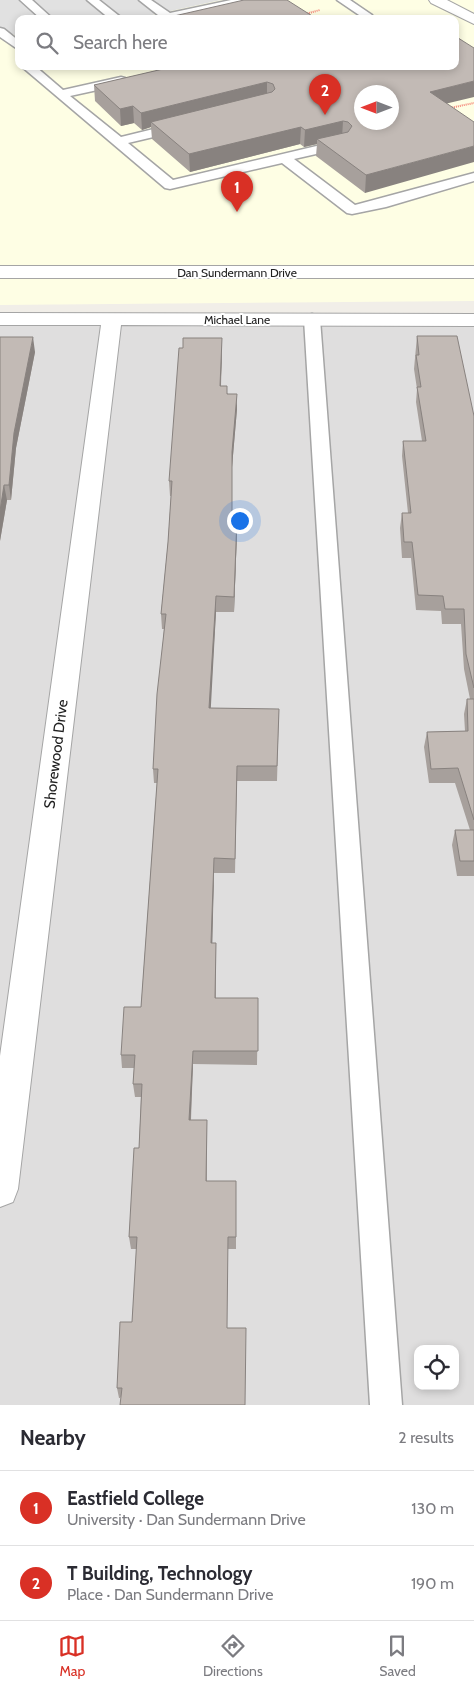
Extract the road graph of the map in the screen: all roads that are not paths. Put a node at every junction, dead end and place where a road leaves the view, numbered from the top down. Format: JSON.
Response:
{"nodes":[{"id":1,"x":25,"y":0,"type":"edge"},
{"id":2,"x":92,"y":0,"type":"edge"},
{"id":3,"x":144,"y":0,"type":"edge"},
{"id":4,"x":247,"y":0,"type":"edge"},
{"id":5,"x":342,"y":0,"type":"edge"},
{"id":6,"x":436,"y":0,"type":"edge"},
{"id":7,"x":218,"y":3,"type":"edge"},
{"id":8,"x":43,"y":15,"type":"edge"},
{"id":9,"x":113,"y":15,"type":"edge"},
{"id":10,"x":166,"y":15,"type":"edge"},
{"id":11,"x":172,"y":15,"type":"edge"},
{"id":12,"x":366,"y":15,"type":"dead end"},
{"id":13,"x":474,"y":20,"type":"edge"},
{"id":14,"x":0,"y":31,"type":"edge"},
{"id":15,"x":13,"y":46,"type":"edge"},
{"id":16,"x":32,"y":70,"type":"edge"},
{"id":17,"x":138,"y":77,"type":"edge"},
{"id":18,"x":60,"y":94,"type":"junction"},
{"id":19,"x":192,"y":123,"type":"edge"},
{"id":20,"x":118,"y":142,"type":"junction"},
{"id":21,"x":342,"y":144,"type":"edge"},
{"id":22,"x":284,"y":158,"type":"junction"},
{"id":23,"x":474,"y":177,"type":"edge"},
{"id":24,"x":0,"y":272,"type":"edge"},
{"id":25,"x":474,"y":272,"type":"edge"},
{"id":26,"x":0,"y":319,"type":"edge"},
{"id":27,"x":312,"y":319,"type":"junction"},
{"id":28,"x":112,"y":320,"type":"junction"},
{"id":29,"x":474,"y":320,"type":"edge"},
{"id":30,"x":0,"y":1189,"type":"edge"},
{"id":31,"x":386,"y":1405,"type":"edge"}],
"edges":[{"from":1,"to":8,"type":"lane"},
{"from":2,"to":9,"type":"lane"},
{"from":3,"to":10,"type":"lane"},
{"from":4,"to":7,"type":"lane"},
{"from":5,"to":12,"type":"lane"},
{"from":6,"to":13,"type":"street"},
{"from":7,"to":11,"type":"lane"},
{"from":14,"to":15,"type":"lane"},
{"from":16,"to":18,"type":"lane"},
{"from":17,"to":18,"type":"lane"},
{"from":18,"to":20,"type":"lane"},
{"from":19,"to":20,"type":"lane"},
{"from":20,"to":22,"type":"lane"},
{"from":21,"to":22,"type":"lane"},
{"from":22,"to":23,"type":"lane"},
{"from":24,"to":25,"type":"street","name":"Dan Sundermann Drive"},
{"from":26,"to":28,"type":"street","name":"Michael Lane"},
{"from":27,"to":28,"type":"street","name":"Michael Lane"},
{"from":27,"to":29,"type":"street","name":"Michael Lane"},
{"from":27,"to":31,"type":"lane"},
{"from":28,"to":30,"type":"street","name":"Shorewood Drive"}]}
